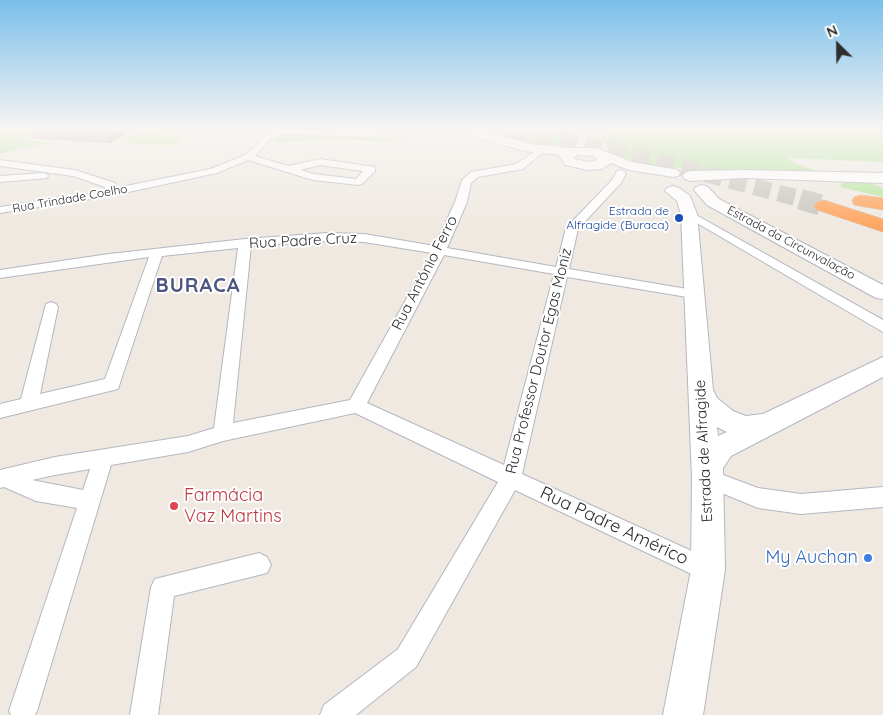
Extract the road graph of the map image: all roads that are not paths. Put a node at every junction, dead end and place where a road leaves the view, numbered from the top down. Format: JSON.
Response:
{"nodes":[{"id":1,"x":235,"y":162,"type":"edge"},
{"id":2,"x":266,"y":162,"type":"edge"},
{"id":3,"x":318,"y":162,"type":"edge"},
{"id":4,"x":323,"y":162,"type":"edge"},
{"id":5,"x":523,"y":162,"type":"edge"},
{"id":6,"x":588,"y":162,"type":"edge"},
{"id":7,"x":620,"y":162,"type":"edge"},
{"id":8,"x":0,"y":163,"type":"edge"},
{"id":9,"x":289,"y":169,"type":"junction"},
{"id":10,"x":75,"y":173,"type":"junction"},
{"id":11,"x":621,"y":173,"type":"junction"},
{"id":12,"x":690,"y":176,"type":"junction"},
{"id":13,"x":780,"y":176,"type":"junction"},
{"id":14,"x":883,"y":178,"type":"edge"},
{"id":15,"x":0,"y":179,"type":"edge"},
{"id":16,"x":670,"y":184,"type":"junction"},
{"id":17,"x":703,"y":188,"type":"junction"},
{"id":18,"x":110,"y":193,"type":"junction"},
{"id":19,"x":861,"y":201,"type":"junction"},
{"id":20,"x":833,"y":203,"type":"junction"},
{"id":21,"x":883,"y":204,"type":"edge"},
{"id":22,"x":883,"y":209,"type":"edge"},
{"id":23,"x":0,"y":210,"type":"edge"},
{"id":24,"x":689,"y":214,"type":"junction"},
{"id":25,"x":883,"y":226,"type":"edge"},
{"id":26,"x":883,"y":238,"type":"edge"},
{"id":27,"x":245,"y":243,"type":"junction"},
{"id":28,"x":439,"y":252,"type":"junction"},
{"id":29,"x":157,"y":253,"type":"junction"},
{"id":30,"x":561,"y":272,"type":"junction"},
{"id":31,"x":0,"y":274,"type":"edge"},
{"id":32,"x":883,"y":293,"type":"edge"},
{"id":33,"x":693,"y":294,"type":"junction"},
{"id":34,"x":51,"y":307,"type":"dead end"},
{"id":35,"x":883,"y":328,"type":"edge"},
{"id":36,"x":883,"y":366,"type":"edge"},
{"id":37,"x":701,"y":389,"type":"junction"},
{"id":38,"x":29,"y":404,"type":"junction"},
{"id":39,"x":356,"y":406,"type":"junction"},
{"id":40,"x":0,"y":410,"type":"edge"},
{"id":41,"x":771,"y":423,"type":"junction"},
{"id":42,"x":223,"y":432,"type":"junction"},
{"id":43,"x":103,"y":459,"type":"junction"},
{"id":44,"x":3,"y":478,"type":"edge"},
{"id":45,"x":511,"y":478,"type":"junction"},
{"id":46,"x":707,"y":478,"type":"junction"},
{"id":47,"x":883,"y":497,"type":"edge"},
{"id":48,"x":90,"y":501,"type":"junction"},
{"id":49,"x":259,"y":565,"type":"dead end"},
{"id":50,"x":708,"y":570,"type":"junction"},
{"id":51,"x":23,"y":711,"type":"dead end"},
{"id":52,"x":144,"y":715,"type":"edge"},
{"id":53,"x":334,"y":715,"type":"edge"},
{"id":54,"x":683,"y":715,"type":"edge"}],
"edges":[{"from":1,"to":18,"type":"street","name":"Rua Trindade Coelho"},
{"from":2,"to":9,"type":"street"},
{"from":3,"to":9,"type":"street"},
{"from":4,"to":9,"type":"street"},
{"from":5,"to":28,"type":"street","name":"Rua António Ferro"},
{"from":6,"to":11,"type":"street"},
{"from":7,"to":16,"type":"street"},
{"from":8,"to":10,"type":"street"},
{"from":10,"to":15,"type":"street"},
{"from":10,"to":18,"type":"street"},
{"from":11,"to":16,"type":"street"},
{"from":11,"to":30,"type":"street","name":"Rua Professor Doutor Egas Moniz"},
{"from":12,"to":13,"type":"street"},
{"from":12,"to":16,"type":"street"},
{"from":12,"to":17,"type":"street","name":"Estrada da Circunvalação"},
{"from":13,"to":14,"type":"street"},
{"from":13,"to":17,"type":"street"},
{"from":16,"to":17,"type":"street"},
{"from":16,"to":24,"type":"street","name":"Estrada de Alfragide"},
{"from":17,"to":32,"type":"street","name":"Estrada da Circunvalação"},
{"from":18,"to":23,"type":"street","name":"Rua Trindade Coelho"},
{"from":19,"to":20,"type":"highway"},
{"from":19,"to":21,"type":"highway"},
{"from":19,"to":22,"type":"highway"},
{"from":20,"to":25,"type":"highway"},
{"from":20,"to":26,"type":"highway"},
{"from":24,"to":33,"type":"street","name":"Estrada de Alfragide"},
{"from":24,"to":35,"type":"street"},
{"from":27,"to":28,"type":"street","name":"Rua Padre Cruz"},
{"from":27,"to":29,"type":"street","name":"Rua Padre Cruz"},
{"from":27,"to":42,"type":"street"},
{"from":28,"to":30,"type":"street","name":"Rua Padre Cruz"},
{"from":28,"to":39,"type":"street","name":"Rua António Ferro"},
{"from":29,"to":31,"type":"street","name":"Rua Padre Cruz"},
{"from":29,"to":38,"type":"street"},
{"from":30,"to":33,"type":"street","name":"Rua Padre Cruz"},
{"from":30,"to":45,"type":"street","name":"Rua Professor Doutor Egas Moniz"},
{"from":33,"to":37,"type":"street","name":"Estrada de Alfragide"},
{"from":34,"to":38,"type":"street"},
{"from":36,"to":41,"type":"street"},
{"from":37,"to":41,"type":"street"},
{"from":37,"to":46,"type":"street","name":"Estrada de Alfragide"},
{"from":38,"to":40,"type":"street"},
{"from":39,"to":42,"type":"street"},
{"from":39,"to":45,"type":"street","name":"Rua Padre Américo"},
{"from":41,"to":46,"type":"street"},
{"from":42,"to":43,"type":"street"},
{"from":43,"to":44,"type":"street"},
{"from":43,"to":48,"type":"street"},
{"from":44,"to":48,"type":"street"},
{"from":45,"to":50,"type":"street","name":"Rua Padre Américo"},
{"from":45,"to":53,"type":"street","name":"Rua Professor Doutor Egas Moniz"},
{"from":46,"to":47,"type":"street"},
{"from":46,"to":50,"type":"street","name":"Estrada de Alfragide"},
{"from":48,"to":51,"type":"street"},
{"from":49,"to":52,"type":"street"},
{"from":50,"to":54,"type":"street","name":"Estrada de Alfragide"}]}
